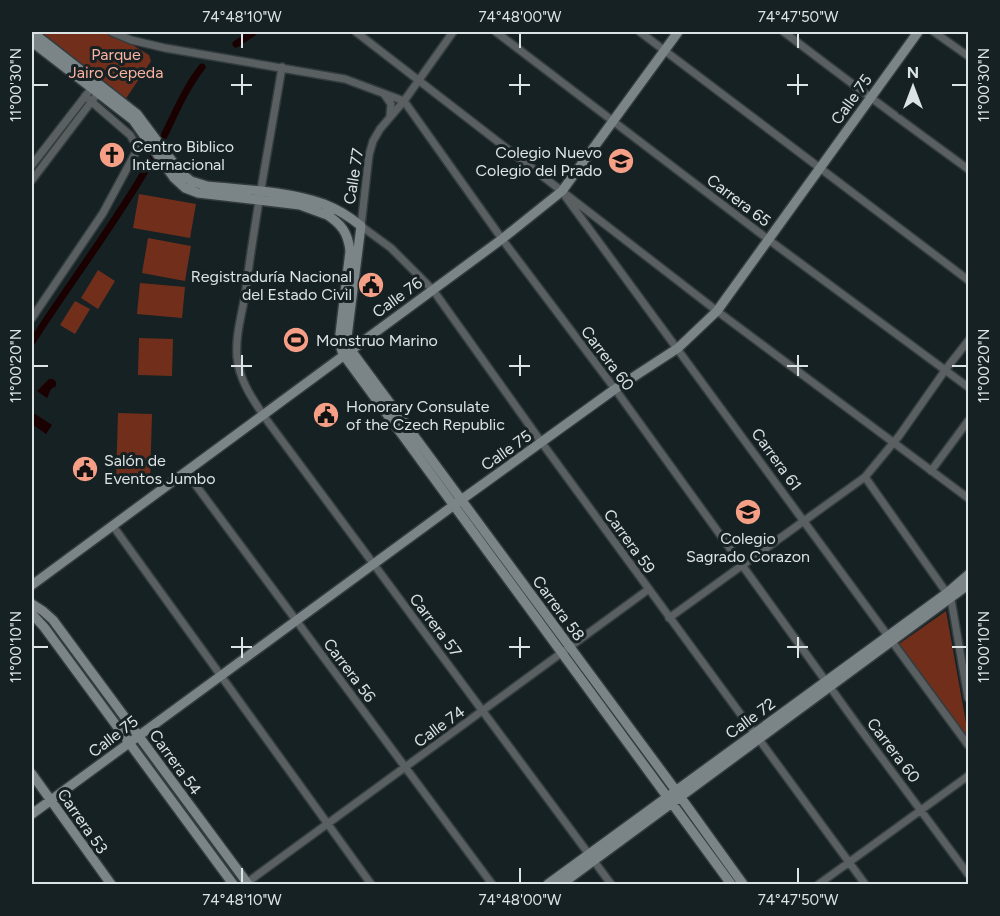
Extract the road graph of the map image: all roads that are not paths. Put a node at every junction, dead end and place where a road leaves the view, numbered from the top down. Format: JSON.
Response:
{"nodes":[{"id":1,"x":32,"y":32,"type":"edge"},
{"id":2,"x":111,"y":32,"type":"edge"},
{"id":3,"x":356,"y":32,"type":"edge"},
{"id":4,"x":453,"y":32,"type":"edge"},
{"id":5,"x":496,"y":32,"type":"edge"},
{"id":6,"x":640,"y":32,"type":"edge"},
{"id":7,"x":678,"y":32,"type":"edge"},
{"id":8,"x":784,"y":32,"type":"edge"},
{"id":9,"x":918,"y":32,"type":"edge"},
{"id":10,"x":934,"y":32,"type":"edge"},
{"id":11,"x":32,"y":42,"type":"edge"},
{"id":12,"x":665,"y":50,"type":"junction"},
{"id":13,"x":969,"y":56,"type":"edge"},
{"id":14,"x":282,"y":67,"type":"junction"},
{"id":15,"x":418,"y":80,"type":"junction"},
{"id":16,"x":377,"y":90,"type":"junction"},
{"id":17,"x":93,"y":92,"type":"junction"},
{"id":18,"x":870,"y":98,"type":"junction"},
{"id":19,"x":404,"y":100,"type":"junction"},
{"id":20,"x":390,"y":116,"type":"junction"},
{"id":21,"x":614,"y":122,"type":"junction"},
{"id":22,"x":32,"y":165,"type":"edge"},
{"id":23,"x":820,"y":168,"type":"junction"},
{"id":24,"x":969,"y":169,"type":"edge"},
{"id":25,"x":32,"y":180,"type":"edge"},
{"id":26,"x":562,"y":191,"type":"junction"},
{"id":27,"x":259,"y":196,"type":"junction"},
{"id":28,"x":326,"y":214,"type":"junction"},
{"id":29,"x":604,"y":222,"type":"junction"},
{"id":30,"x":361,"y":226,"type":"junction"},
{"id":31,"x":592,"y":233,"type":"junction"},
{"id":32,"x":502,"y":239,"type":"junction"},
{"id":33,"x":769,"y":240,"type":"junction"},
{"id":34,"x":969,"y":280,"type":"edge"},
{"id":35,"x":433,"y":290,"type":"junction"},
{"id":36,"x":717,"y":311,"type":"junction"},
{"id":37,"x":32,"y":318,"type":"edge"},
{"id":38,"x":969,"y":341,"type":"edge"},
{"id":39,"x":678,"y":348,"type":"junction"},
{"id":40,"x":346,"y":352,"type":"junction"},
{"id":41,"x":946,"y":369,"type":"junction"},
{"id":42,"x":969,"y":387,"type":"edge"},
{"id":43,"x":615,"y":389,"type":"junction"},
{"id":44,"x":263,"y":414,"type":"junction"},
{"id":45,"x":969,"y":422,"type":"edge"},
{"id":46,"x":542,"y":443,"type":"junction"},
{"id":47,"x":894,"y":443,"type":"junction"},
{"id":48,"x":932,"y":471,"type":"junction"},
{"id":49,"x":186,"y":472,"type":"junction"},
{"id":50,"x":865,"y":477,"type":"junction"},
{"id":51,"x":969,"y":498,"type":"edge"},
{"id":52,"x":457,"y":502,"type":"junction"},
{"id":53,"x":805,"y":520,"type":"junction"},
{"id":54,"x":113,"y":526,"type":"junction"},
{"id":55,"x":373,"y":563,"type":"junction"},
{"id":56,"x":743,"y":565,"type":"junction"},
{"id":57,"x":969,"y":575,"type":"edge"},
{"id":58,"x":32,"y":585,"type":"edge"},
{"id":59,"x":969,"y":585,"type":"edge"},
{"id":60,"x":649,"y":590,"type":"junction"},
{"id":61,"x":949,"y":596,"type":"junction"},
{"id":62,"x":32,"y":604,"type":"edge"},
{"id":63,"x":32,"y":614,"type":"edge"},
{"id":64,"x":669,"y":618,"type":"junction"},
{"id":65,"x":297,"y":621,"type":"junction"},
{"id":66,"x":891,"y":639,"type":"junction"},
{"id":67,"x":566,"y":650,"type":"junction"},
{"id":68,"x":89,"y":668,"type":"junction"},
{"id":69,"x":80,"y":675,"type":"junction"},
{"id":70,"x":221,"y":675,"type":"junction"},
{"id":71,"x":828,"y":684,"type":"junction"},
{"id":72,"x":969,"y":698,"type":"edge"},
{"id":73,"x":483,"y":711,"type":"junction"},
{"id":74,"x":138,"y":736,"type":"junction"},
{"id":75,"x":756,"y":736,"type":"junction"},
{"id":76,"x":129,"y":743,"type":"junction"},
{"id":77,"x":969,"y":745,"type":"edge"},
{"id":78,"x":405,"y":768,"type":"junction"},
{"id":79,"x":32,"y":774,"type":"edge"},
{"id":80,"x":969,"y":776,"type":"edge"},
{"id":81,"x":674,"y":797,"type":"junction"},
{"id":82,"x":50,"y":800,"type":"junction"},
{"id":83,"x":921,"y":808,"type":"junction"},
{"id":84,"x":32,"y":814,"type":"edge"},
{"id":85,"x":196,"y":815,"type":"junction"},
{"id":86,"x":187,"y":822,"type":"junction"},
{"id":87,"x":326,"y":825,"type":"junction"},
{"id":88,"x":591,"y":858,"type":"junction"},
{"id":89,"x":849,"y":863,"type":"junction"},
{"id":90,"x":969,"y":874,"type":"edge"},
{"id":91,"x":246,"y":884,"type":"edge"},
{"id":92,"x":111,"y":885,"type":"edge"},
{"id":93,"x":233,"y":885,"type":"edge"},
{"id":94,"x":371,"y":885,"type":"edge"},
{"id":95,"x":492,"y":885,"type":"edge"},
{"id":96,"x":548,"y":885,"type":"edge"},
{"id":97,"x":562,"y":885,"type":"edge"},
{"id":98,"x":611,"y":885,"type":"edge"},
{"id":99,"x":731,"y":885,"type":"edge"},
{"id":100,"x":742,"y":885,"type":"edge"},
{"id":101,"x":819,"y":885,"type":"edge"},
{"id":102,"x":865,"y":885,"type":"edge"}],
"edges":[{"from":1,"to":17,"type":"street"},
{"from":2,"to":14,"type":"street"},
{"from":3,"to":15,"type":"street"},
{"from":4,"to":15,"type":"street","name":"Calle 77"},
{"from":5,"to":21,"type":"street","name":"Carrera 65"},
{"from":6,"to":12,"type":"street"},
{"from":7,"to":12,"type":"street","name":"Calle 76"},
{"from":8,"to":18,"type":"street"},
{"from":9,"to":18,"type":"street","name":"Calle 75"},
{"from":10,"to":13,"type":"street"},
{"from":11,"to":17,"type":"street"},
{"from":12,"to":21,"type":"street","name":"Calle 76"},
{"from":12,"to":23,"type":"street"},
{"from":14,"to":16,"type":"street"},
{"from":14,"to":27,"type":"street","name":"Carrera 57"},
{"from":15,"to":19,"type":"street","name":"Calle 77"},
{"from":15,"to":26,"type":"street"},
{"from":16,"to":19,"type":"street"},
{"from":16,"to":20,"type":"street"},
{"from":17,"to":22,"type":"street"},
{"from":17,"to":25,"type":"street"},
{"from":17,"to":27,"type":"street"},
{"from":17,"to":37,"type":"street"},
{"from":18,"to":23,"type":"street","name":"Calle 75"},
{"from":18,"to":24,"type":"street"},
{"from":19,"to":20,"type":"street","name":"Calle 77"},
{"from":19,"to":32,"type":"street","name":"Carrera 60"},
{"from":20,"to":30,"type":"street","name":"Calle 77"},
{"from":21,"to":26,"type":"street","name":"Calle 76"},
{"from":21,"to":33,"type":"street","name":"Carrera 65"},
{"from":23,"to":33,"type":"street","name":"Calle 75"},
{"from":23,"to":34,"type":"street"},
{"from":26,"to":29,"type":"street"},
{"from":26,"to":31,"type":"street","name":"Carrera 61"},
{"from":26,"to":32,"type":"street","name":"Calle 76"},
{"from":27,"to":28,"type":"street"},
{"from":27,"to":30,"type":"street"},
{"from":27,"to":44,"type":"street","name":"Carrera 57"},
{"from":28,"to":30,"type":"street"},
{"from":28,"to":40,"type":"street","name":"Calle 77"},
{"from":29,"to":31,"type":"street"},
{"from":29,"to":36,"type":"street"},
{"from":30,"to":35,"type":"street","name":"Carrera 59"},
{"from":30,"to":40,"type":"street","name":"Calle 77"},
{"from":31,"to":39,"type":"street","name":"Carrera 61"},
{"from":32,"to":35,"type":"street","name":"Calle 76"},
{"from":32,"to":43,"type":"street","name":"Carrera 60"},
{"from":33,"to":36,"type":"street","name":"Calle 75"},
{"from":33,"to":41,"type":"street","name":"Carrera 65"},
{"from":35,"to":40,"type":"street","name":"Calle 76"},
{"from":35,"to":46,"type":"street","name":"Carrera 59"},
{"from":36,"to":39,"type":"street","name":"Calle 75"},
{"from":36,"to":47,"type":"street"},
{"from":38,"to":41,"type":"street"},
{"from":39,"to":43,"type":"street","name":"Calle 75"},
{"from":39,"to":53,"type":"street","name":"Carrera 61"},
{"from":40,"to":44,"type":"street","name":"Calle 76"},
{"from":40,"to":52,"type":"street","name":"Carrera 58"},
{"from":41,"to":42,"type":"street","name":"Carrera 65"},
{"from":41,"to":47,"type":"street"},
{"from":43,"to":46,"type":"street","name":"Calle 75"},
{"from":43,"to":56,"type":"street","name":"Carrera 60"},
{"from":44,"to":49,"type":"street","name":"Calle 76"},
{"from":44,"to":55,"type":"street","name":"Carrera 57"},
{"from":45,"to":48,"type":"street"},
{"from":46,"to":52,"type":"street","name":"Calle 75"},
{"from":46,"to":60,"type":"street","name":"Carrera 59"},
{"from":47,"to":48,"type":"street"},
{"from":47,"to":50,"type":"street"},
{"from":48,"to":51,"type":"street"},
{"from":49,"to":54,"type":"street","name":"Calle 76"},
{"from":49,"to":65,"type":"street","name":"Carrera 56"},
{"from":50,"to":53,"type":"street"},
{"from":50,"to":61,"type":"street"},
{"from":52,"to":55,"type":"street","name":"Calle 75"},
{"from":52,"to":67,"type":"street","name":"Carrera 58"},
{"from":53,"to":56,"type":"street"},
{"from":53,"to":66,"type":"street","name":"Carrera 61"},
{"from":54,"to":58,"type":"street","name":"Calle 76"},
{"from":54,"to":70,"type":"street"},
{"from":55,"to":65,"type":"street","name":"Calle 75"},
{"from":55,"to":73,"type":"street","name":"Carrera 57"},
{"from":56,"to":64,"type":"street"},
{"from":56,"to":71,"type":"street","name":"Carrera 60"},
{"from":57,"to":61,"type":"street","name":"Calle 72"},
{"from":59,"to":61,"type":"street","name":"Calle 72"},
{"from":60,"to":64,"type":"street","name":"Carrera 59"},
{"from":60,"to":67,"type":"street","name":"Calle 74"},
{"from":61,"to":66,"type":"street","name":"Calle 72"},
{"from":61,"to":72,"type":"street"},
{"from":62,"to":68,"type":"street","name":"Carrera 54"},
{"from":63,"to":69,"type":"street","name":"Carrera 54"},
{"from":64,"to":75,"type":"street","name":"Carrera 59"},
{"from":65,"to":70,"type":"street","name":"Calle 75"},
{"from":65,"to":78,"type":"street","name":"Carrera 56"},
{"from":66,"to":71,"type":"street","name":"Calle 72"},
{"from":66,"to":77,"type":"street","name":"Carrera 61"},
{"from":67,"to":73,"type":"street","name":"Calle 74"},
{"from":67,"to":81,"type":"street","name":"Carrera 58"},
{"from":68,"to":69,"type":"street"},
{"from":68,"to":74,"type":"street","name":"Carrera 54"},
{"from":69,"to":76,"type":"street","name":"Carrera 54"},
{"from":70,"to":74,"type":"street","name":"Calle 75"},
{"from":70,"to":87,"type":"street"},
{"from":71,"to":75,"type":"street","name":"Calle 72"},
{"from":71,"to":83,"type":"street","name":"Carrera 60"},
{"from":73,"to":78,"type":"street","name":"Calle 74"},
{"from":73,"to":88,"type":"street","name":"Carrera 57"},
{"from":74,"to":76,"type":"street","name":"Calle 75"},
{"from":74,"to":85,"type":"street","name":"Carrera 54"},
{"from":75,"to":81,"type":"street","name":"Calle 72"},
{"from":75,"to":89,"type":"street","name":"Carrera 59"},
{"from":76,"to":82,"type":"street","name":"Calle 75"},
{"from":76,"to":86,"type":"street","name":"Carrera 54"},
{"from":78,"to":87,"type":"street","name":"Calle 74"},
{"from":78,"to":95,"type":"street","name":"Carrera 56"},
{"from":79,"to":82,"type":"street","name":"Carrera 53"},
{"from":80,"to":83,"type":"street"},
{"from":81,"to":88,"type":"street","name":"Calle 72"},
{"from":81,"to":99,"type":"street","name":"Carrera 58"},
{"from":81,"to":100,"type":"street","name":"Carrera 58"},
{"from":82,"to":84,"type":"street","name":"Calle 75"},
{"from":82,"to":92,"type":"street","name":"Carrera 53"},
{"from":83,"to":89,"type":"street"},
{"from":83,"to":90,"type":"street","name":"Carrera 60"},
{"from":85,"to":86,"type":"street"},
{"from":85,"to":91,"type":"street","name":"Carrera 54"},
{"from":86,"to":93,"type":"street","name":"Carrera 54"},
{"from":87,"to":91,"type":"street","name":"Calle 74"},
{"from":87,"to":94,"type":"street"},
{"from":88,"to":96,"type":"street","name":"Calle 72"},
{"from":88,"to":97,"type":"street","name":"Calle 72"},
{"from":88,"to":98,"type":"street","name":"Carrera 57"},
{"from":89,"to":101,"type":"street"},
{"from":89,"to":102,"type":"street","name":"Carrera 59"}]}
